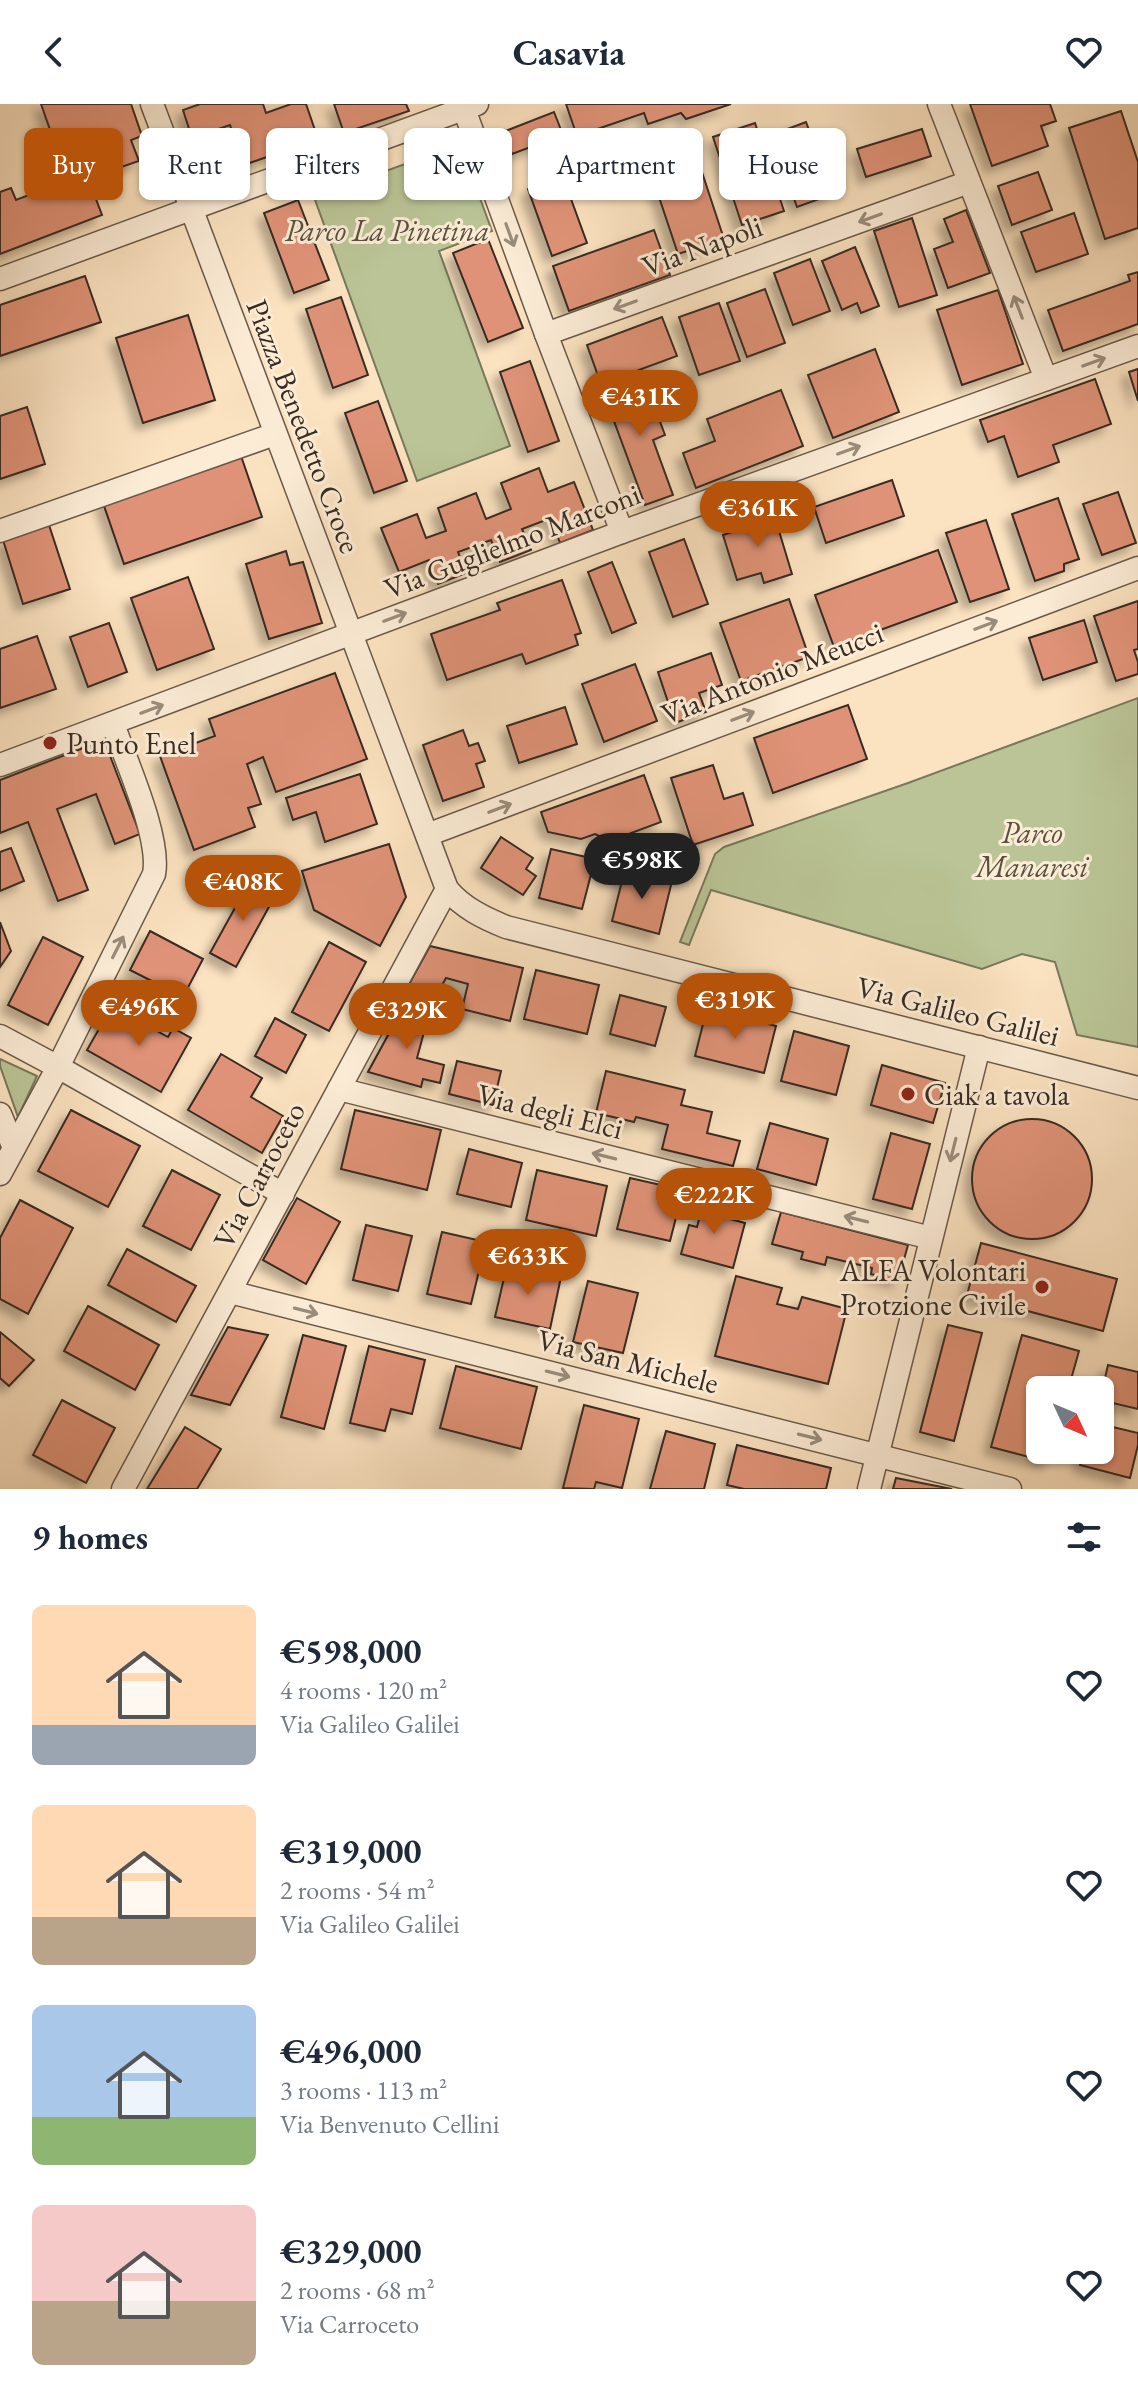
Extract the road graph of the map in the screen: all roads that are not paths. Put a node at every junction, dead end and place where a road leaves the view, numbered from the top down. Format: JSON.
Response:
{"nodes":[{"id":1,"x":152,"y":104,"type":"edge"},
{"id":2,"x":939,"y":104,"type":"edge"},
{"id":3,"x":471,"y":106,"type":"edge"},
{"id":4,"x":439,"y":111,"type":"edge"},
{"id":5,"x":969,"y":182,"type":"junction"},
{"id":6,"x":190,"y":208,"type":"junction"},
{"id":7,"x":0,"y":279,"type":"edge"},
{"id":8,"x":546,"y":334,"type":"junction"},
{"id":9,"x":1138,"y":346,"type":"edge"},
{"id":10,"x":1046,"y":379,"type":"junction"},
{"id":11,"x":275,"y":434,"type":"junction"},
{"id":12,"x":0,"y":531,"type":"edge"},
{"id":13,"x":622,"y":532,"type":"junction"},
{"id":14,"x":1138,"y":568,"type":"edge"},
{"id":15,"x":351,"y":634,"type":"junction"},
{"id":16,"x":113,"y":724,"type":"junction"},
{"id":17,"x":0,"y":765,"type":"edge"},
{"id":18,"x":427,"y":835,"type":"junction"},
{"id":19,"x":447,"y":889,"type":"junction"},
{"id":20,"x":0,"y":1036,"type":"edge"},
{"id":21,"x":979,"y":1047,"type":"junction"},
{"id":22,"x":58,"y":1067,"type":"junction"},
{"id":23,"x":1138,"y":1088,"type":"edge"},
{"id":24,"x":339,"y":1089,"type":"junction"},
{"id":25,"x":0,"y":1114,"type":"edge"},
{"id":26,"x":14,"y":1148,"type":"junction"},
{"id":27,"x":0,"y":1174,"type":"edge"},
{"id":28,"x":283,"y":1194,"type":"junction"},
{"id":29,"x":931,"y":1238,"type":"junction"},
{"id":30,"x":230,"y":1292,"type":"junction"},
{"id":31,"x":877,"y":1454,"type":"junction"},
{"id":32,"x":123,"y":1489,"type":"edge"},
{"id":33,"x":869,"y":1489,"type":"edge"},
{"id":34,"x":1010,"y":1489,"type":"edge"}],
"edges":[{"from":1,"to":6,"type":"street","name":"Piazza Benedetto Croce"},
{"from":2,"to":5,"type":"street"},
{"from":3,"to":4,"type":"street"},
{"from":3,"to":8,"type":"street","one_way":true},
{"from":4,"to":6,"type":"street"},
{"from":5,"to":8,"type":"street","name":"Via Napoli","one_way":true},
{"from":10,"to":5,"type":"street","one_way":true},
{"from":6,"to":7,"type":"street"},
{"from":6,"to":11,"type":"street","name":"Piazza Benedetto Croce"},
{"from":8,"to":13,"type":"street"},
{"from":10,"to":9,"type":"street","name":"Via Guglielmo Marconi","one_way":true},
{"from":13,"to":10,"type":"street","name":"Via Guglielmo Marconi","one_way":true},
{"from":11,"to":12,"type":"street"},
{"from":11,"to":15,"type":"street","name":"Piazza Benedetto Croce"},
{"from":15,"to":13,"type":"street","name":"Via Guglielmo Marconi","one_way":true},
{"from":18,"to":14,"type":"street","name":"Via Antonio Meucci","one_way":true},
{"from":16,"to":15,"type":"street","name":"Via Guglielmo Marconi","one_way":true},
{"from":15,"to":18,"type":"street","name":"Piazza Benedetto Croce"},
{"from":16,"to":17,"type":"street","name":"Via Guglielmo Marconi"},
{"from":22,"to":16,"type":"street","one_way":true},
{"from":18,"to":19,"type":"street","name":"Piazza Benedetto Croce"},
{"from":19,"to":21,"type":"street","name":"Via Galileo Galilei"},
{"from":19,"to":24,"type":"street","name":"Via Carroceto"},
{"from":20,"to":22,"type":"street"},
{"from":21,"to":23,"type":"street","name":"Via Galileo Galilei"},
{"from":21,"to":29,"type":"street","one_way":true},
{"from":22,"to":26,"type":"street"},
{"from":22,"to":28,"type":"street"},
{"from":24,"to":28,"type":"street","name":"Via Carroceto"},
{"from":29,"to":24,"type":"street","name":"Via degli Elci","one_way":true},
{"from":25,"to":26,"type":"street"},
{"from":26,"to":27,"type":"street"},
{"from":28,"to":30,"type":"street","name":"Via Carroceto"},
{"from":29,"to":31,"type":"street"},
{"from":30,"to":31,"type":"street","name":"Via San Michele","one_way":true},
{"from":30,"to":32,"type":"street","name":"Via Carroceto"},
{"from":31,"to":33,"type":"street"},
{"from":31,"to":34,"type":"street","name":"Via San Michele"}]}
